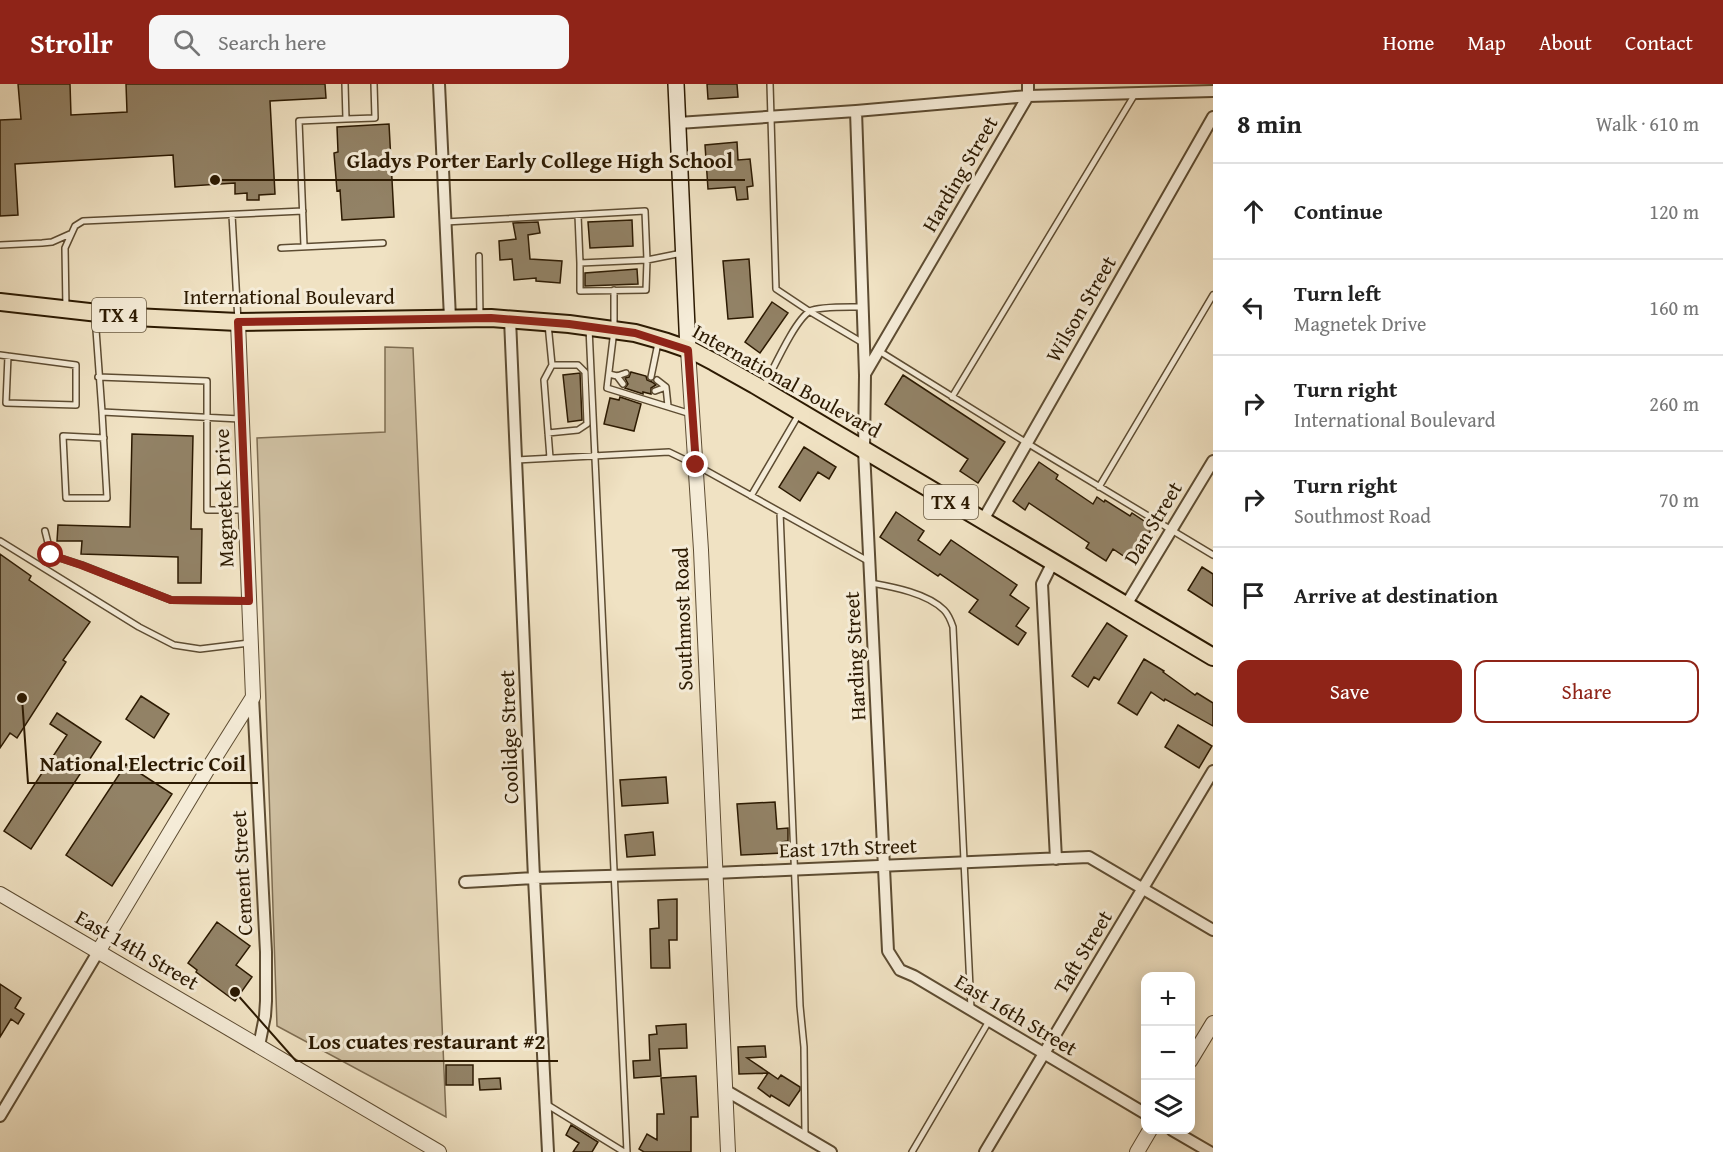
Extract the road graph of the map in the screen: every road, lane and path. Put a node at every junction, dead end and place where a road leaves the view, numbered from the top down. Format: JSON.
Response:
{"nodes":[{"id":1,"x":345,"y":84,"type":"edge"},
{"id":2,"x":374,"y":84,"type":"edge"},
{"id":3,"x":439,"y":84,"type":"edge"},
{"id":4,"x":676,"y":84,"type":"edge"},
{"id":5,"x":770,"y":84,"type":"edge"},
{"id":6,"x":1028,"y":84,"type":"edge"},
{"id":7,"x":1213,"y":91,"type":"edge"},
{"id":8,"x":1136,"y":93,"type":"junction"},
{"id":9,"x":1028,"y":96,"type":"junction"},
{"id":10,"x":856,"y":111,"type":"junction"},
{"id":11,"x":771,"y":116,"type":"junction"},
{"id":12,"x":1213,"y":117,"type":"edge"},
{"id":13,"x":346,"y":119,"type":"junction"},
{"id":14,"x":678,"y":123,"type":"junction"},
{"id":15,"x":303,"y":211,"type":"junction"},
{"id":16,"x":232,"y":215,"type":"junction"},
{"id":17,"x":578,"y":215,"type":"junction"},
{"id":18,"x":445,"y":222,"type":"junction"},
{"id":19,"x":70,"y":234,"type":"junction"},
{"id":20,"x":383,"y":243,"type":"dead end"},
{"id":21,"x":0,"y":245,"type":"edge"},
{"id":22,"x":304,"y":246,"type":"junction"},
{"id":23,"x":281,"y":248,"type":"dead end"},
{"id":24,"x":684,"y":253,"type":"junction"},
{"id":25,"x":479,"y":256,"type":"dead end"},
{"id":26,"x":647,"y":260,"type":"junction"},
{"id":27,"x":623,"y":261,"type":"junction"},
{"id":28,"x":595,"y":262,"type":"junction"},
{"id":29,"x":608,"y":262,"type":"junction"},
{"id":30,"x":580,"y":263,"type":"junction"},
{"id":31,"x":624,"y":270,"type":"dead end"},
{"id":32,"x":609,"y":271,"type":"dead end"},
{"id":33,"x":595,"y":272,"type":"dead end"},
{"id":34,"x":611,"y":289,"type":"junction"},
{"id":35,"x":1213,"y":295,"type":"edge"},
{"id":36,"x":0,"y":302,"type":"edge"},
{"id":37,"x":863,"y":307,"type":"junction"},
{"id":38,"x":66,"y":310,"type":"junction"},
{"id":39,"x":809,"y":311,"type":"junction"},
{"id":40,"x":95,"y":313,"type":"junction"},
{"id":41,"x":450,"y":318,"type":"junction"},
{"id":42,"x":480,"y":318,"type":"junction"},
{"id":43,"x":510,"y":319,"type":"junction"},
{"id":44,"x":238,"y":322,"type":"junction"},
{"id":45,"x":548,"y":322,"type":"junction"},
{"id":46,"x":589,"y":327,"type":"junction"},
{"id":47,"x":614,"y":330,"type":"junction"},
{"id":48,"x":659,"y":339,"type":"junction"},
{"id":49,"x":864,"y":344,"type":"junction"},
{"id":50,"x":688,"y":350,"type":"junction"},
{"id":51,"x":879,"y":351,"type":"junction"},
{"id":52,"x":0,"y":355,"type":"edge"},
{"id":53,"x":8,"y":356,"type":"junction"},
{"id":54,"x":552,"y":365,"type":"junction"},
{"id":55,"x":588,"y":372,"type":"junction"},
{"id":56,"x":626,"y":373,"type":"dead end"},
{"id":57,"x":609,"y":374,"type":"junction"},
{"id":58,"x":865,"y":375,"type":"junction"},
{"id":59,"x":617,"y":376,"type":"junction"},
{"id":60,"x":651,"y":377,"type":"dead end"},
{"id":61,"x":98,"y":378,"type":"junction"},
{"id":62,"x":657,"y":380,"type":"dead end"},
{"id":63,"x":623,"y":384,"type":"dead end"},
{"id":64,"x":666,"y":387,"type":"junction"},
{"id":65,"x":762,"y":390,"type":"junction"},
{"id":66,"x":655,"y":391,"type":"dead end"},
{"id":67,"x":952,"y":397,"type":"junction"},
{"id":68,"x":668,"y":406,"type":"junction"},
{"id":69,"x":102,"y":411,"type":"junction"},
{"id":70,"x":800,"y":412,"type":"junction"},
{"id":71,"x":692,"y":415,"type":"junction"},
{"id":72,"x":206,"y":417,"type":"junction"},
{"id":73,"x":241,"y":420,"type":"junction"},
{"id":74,"x":548,"y":433,"type":"junction"},
{"id":75,"x":104,"y":438,"type":"junction"},
{"id":76,"x":1027,"y":443,"type":"junction"},
{"id":77,"x":864,"y":450,"type":"junction"},
{"id":78,"x":596,"y":456,"type":"junction"},
{"id":79,"x":550,"y":459,"type":"junction"},
{"id":80,"x":516,"y":460,"type":"junction"},
{"id":81,"x":1213,"y":461,"type":"edge"},
{"id":82,"x":696,"y":465,"type":"junction"},
{"id":83,"x":1099,"y":487,"type":"junction"},
{"id":84,"x":752,"y":496,"type":"junction"},
{"id":85,"x":245,"y":510,"type":"junction"},
{"id":86,"x":780,"y":512,"type":"junction"},
{"id":87,"x":983,"y":520,"type":"junction"},
{"id":88,"x":1171,"y":530,"type":"junction"},
{"id":89,"x":45,"y":531,"type":"dead end"},
{"id":90,"x":0,"y":541,"type":"edge"},
{"id":91,"x":1213,"y":555,"type":"edge"},
{"id":92,"x":870,"y":562,"type":"junction"},
{"id":93,"x":1053,"y":562,"type":"junction"},
{"id":94,"x":871,"y":583,"type":"junction"},
{"id":95,"x":249,"y":601,"type":"junction"},
{"id":96,"x":1126,"y":605,"type":"junction"},
{"id":97,"x":251,"y":642,"type":"junction"},
{"id":98,"x":1213,"y":657,"type":"edge"},
{"id":99,"x":253,"y":696,"type":"junction"},
{"id":100,"x":1213,"y":771,"type":"edge"},
{"id":101,"x":1056,"y":859,"type":"junction"},
{"id":102,"x":963,"y":862,"type":"junction"},
{"id":103,"x":884,"y":866,"type":"junction"},
{"id":104,"x":794,"y":869,"type":"junction"},
{"id":105,"x":714,"y":873,"type":"junction"},
{"id":106,"x":614,"y":875,"type":"junction"},
{"id":107,"x":534,"y":878,"type":"junction"},
{"id":108,"x":465,"y":882,"type":"dead end"},
{"id":109,"x":1143,"y":889,"type":"junction"},
{"id":110,"x":0,"y":894,"type":"edge"},
{"id":111,"x":1213,"y":930,"type":"edge"},
{"id":112,"x":888,"y":934,"type":"joint"},
{"id":113,"x":98,"y":952,"type":"junction"},
{"id":114,"x":971,"y":1010,"type":"junction"},
{"id":115,"x":989,"y":1021,"type":"junction"},
{"id":116,"x":1213,"y":1023,"type":"edge"},
{"id":117,"x":258,"y":1046,"type":"junction"},
{"id":118,"x":1044,"y":1054,"type":"junction"},
{"id":119,"x":1195,"y":1054,"type":"edge"},
{"id":120,"x":725,"y":1089,"type":"junction"},
{"id":121,"x":546,"y":1104,"type":"junction"},
{"id":122,"x":1141,"y":1111,"type":"edge"},
{"id":123,"x":0,"y":1116,"type":"edge"},
{"id":124,"x":1148,"y":1134,"type":"edge"},
{"id":125,"x":1179,"y":1134,"type":"edge"},
{"id":126,"x":805,"y":1137,"type":"junction"},
{"id":127,"x":439,"y":1152,"type":"edge"},
{"id":128,"x":548,"y":1152,"type":"edge"},
{"id":129,"x":625,"y":1152,"type":"edge"},
{"id":130,"x":728,"y":1152,"type":"edge"},
{"id":131,"x":831,"y":1152,"type":"edge"},
{"id":132,"x":912,"y":1152,"type":"edge"},
{"id":133,"x":986,"y":1152,"type":"edge"},
{"id":134,"x":1137,"y":1152,"type":"edge"},
{"id":135,"x":1210,"y":1152,"type":"edge"}],
"edges":[{"from":1,"to":13,"type":"lane"},
{"from":2,"to":13,"type":"lane"},
{"from":3,"to":18,"type":"street"},
{"from":4,"to":14,"type":"main road","name":"Southmost Road"},
{"from":5,"to":11,"type":"lane"},
{"from":6,"to":9,"type":"street"},
{"from":7,"to":8,"type":"street"},
{"from":8,"to":9,"type":"street"},
{"from":8,"to":67,"type":"lane"},
{"from":9,"to":10,"type":"street"},
{"from":9,"to":51,"type":"street","name":"Harding Street"},
{"from":10,"to":11,"type":"street"},
{"from":10,"to":37,"type":"street","name":"Harding Street"},
{"from":11,"to":14,"type":"street"},
{"from":11,"to":39,"type":"lane"},
{"from":12,"to":76,"type":"street","name":"Wilson Street"},
{"from":13,"to":15,"type":"lane"},
{"from":14,"to":24,"type":"main road","name":"Southmost Road"},
{"from":15,"to":16,"type":"lane"},
{"from":15,"to":22,"type":"lane"},
{"from":16,"to":19,"type":"lane"},
{"from":16,"to":44,"type":"lane"},
{"from":17,"to":18,"type":"lane"},
{"from":17,"to":26,"type":"lane"},
{"from":17,"to":30,"type":"lane"},
{"from":18,"to":41,"type":"street"},
{"from":19,"to":21,"type":"lane"},
{"from":19,"to":38,"type":"lane"},
{"from":20,"to":22,"type":"lane"},
{"from":22,"to":23,"type":"lane"},
{"from":24,"to":26,"type":"lane"},
{"from":24,"to":50,"type":"main road","name":"Southmost Road"},
{"from":25,"to":42,"type":"lane"},
{"from":26,"to":27,"type":"lane"},
{"from":26,"to":34,"type":"lane"},
{"from":27,"to":29,"type":"lane"},
{"from":27,"to":31,"type":"lane"},
{"from":28,"to":29,"type":"lane"},
{"from":28,"to":30,"type":"lane"},
{"from":28,"to":33,"type":"lane"},
{"from":29,"to":32,"type":"lane"},
{"from":30,"to":34,"type":"lane"},
{"from":34,"to":47,"type":"lane"},
{"from":35,"to":83,"type":"lane"},
{"from":36,"to":38,"type":"main road","name":"International Boulevard","number":"TX 4"},
{"from":37,"to":39,"type":"lane"},
{"from":37,"to":49,"type":"street","name":"Harding Street"},
{"from":38,"to":40,"type":"main road","name":"International Boulevard","number":"TX 4"},
{"from":39,"to":49,"type":"lane"},
{"from":39,"to":65,"type":"lane"},
{"from":40,"to":44,"type":"main road","name":"International Boulevard","number":"TX 4"},
{"from":40,"to":61,"type":"lane"},
{"from":41,"to":42,"type":"main road","name":"International Boulevard","number":"TX 4"},
{"from":41,"to":44,"type":"main road","name":"International Boulevard","number":"TX 4"},
{"from":42,"to":43,"type":"main road","name":"International Boulevard","number":"TX 4"},
{"from":43,"to":45,"type":"main road","name":"International Boulevard","number":"TX 4"},
{"from":43,"to":80,"type":"street","name":"Coolidge Street"},
{"from":44,"to":73,"type":"street","name":"Magnetek Drive"},
{"from":45,"to":46,"type":"main road","name":"International Boulevard","number":"TX 4"},
{"from":45,"to":54,"type":"lane"},
{"from":46,"to":47,"type":"main road","name":"International Boulevard","number":"TX 4"},
{"from":46,"to":55,"type":"lane"},
{"from":47,"to":48,"type":"main road","name":"International Boulevard","number":"TX 4"},
{"from":47,"to":57,"type":"lane"},
{"from":48,"to":50,"type":"main road","name":"International Boulevard","number":"TX 4"},
{"from":48,"to":60,"type":"lane"},
{"from":49,"to":58,"type":"street","name":"Harding Street"},
{"from":50,"to":65,"type":"main road","name":"International Boulevard","number":"TX 4"},
{"from":50,"to":71,"type":"street","name":"Southmost Road"},
{"from":51,"to":58,"type":"street","name":"Harding Street"},
{"from":51,"to":67,"type":"lane"},
{"from":52,"to":53,"type":"lane"},
{"from":53,"to":53,"type":"lane"},
{"from":54,"to":55,"type":"lane"},
{"from":54,"to":74,"type":"lane"},
{"from":55,"to":74,"type":"lane"},
{"from":55,"to":78,"type":"lane"},
{"from":56,"to":59,"type":"lane"},
{"from":57,"to":59,"type":"lane"},
{"from":57,"to":68,"type":"lane"},
{"from":58,"to":77,"type":"street","name":"Harding Street"},
{"from":59,"to":63,"type":"lane"},
{"from":61,"to":69,"type":"lane"},
{"from":61,"to":72,"type":"lane"},
{"from":62,"to":64,"type":"lane"},
{"from":64,"to":66,"type":"lane"},
{"from":64,"to":68,"type":"lane"},
{"from":65,"to":70,"type":"main road","name":"International Boulevard","number":"TX 4"},
{"from":67,"to":76,"type":"lane"},
{"from":68,"to":71,"type":"lane"},
{"from":69,"to":72,"type":"lane"},
{"from":69,"to":75,"type":"lane"},
{"from":70,"to":77,"type":"main road","name":"International Boulevard","number":"TX 4"},
{"from":70,"to":84,"type":"lane"},
{"from":71,"to":82,"type":"street","name":"Southmost Road"},
{"from":72,"to":73,"type":"lane"},
{"from":72,"to":85,"type":"lane"},
{"from":73,"to":85,"type":"street","name":"Magnetek Drive"},
{"from":74,"to":79,"type":"lane"},
{"from":75,"to":75,"type":"lane"},
{"from":76,"to":83,"type":"lane"},
{"from":76,"to":87,"type":"street","name":"Wilson Street"},
{"from":77,"to":87,"type":"main road","name":"International Boulevard","number":"TX 4"},
{"from":77,"to":92,"type":"street","name":"Harding Street"},
{"from":78,"to":79,"type":"lane"},
{"from":78,"to":82,"type":"lane"},
{"from":78,"to":106,"type":"lane"},
{"from":79,"to":80,"type":"lane"},
{"from":80,"to":107,"type":"street","name":"Coolidge Street"},
{"from":81,"to":88,"type":"street","name":"Dan Street"},
{"from":82,"to":84,"type":"lane"},
{"from":82,"to":105,"type":"street","name":"Southmost Road"},
{"from":83,"to":88,"type":"lane"},
{"from":84,"to":86,"type":"lane"},
{"from":85,"to":95,"type":"street","name":"Magnetek Drive"},
{"from":86,"to":92,"type":"lane"},
{"from":86,"to":104,"type":"lane"},
{"from":87,"to":93,"type":"main road","name":"International Boulevard","number":"TX 4"},
{"from":88,"to":91,"type":"lane"},
{"from":88,"to":96,"type":"street","name":"Dan Street"},
{"from":89,"to":95,"type":"lane"},
{"from":90,"to":97,"type":"lane"},
{"from":92,"to":94,"type":"street","name":"Harding Street"},
{"from":93,"to":96,"type":"main road","name":"International Boulevard","number":"TX 4"},
{"from":93,"to":101,"type":"street"},
{"from":94,"to":102,"type":"lane"},
{"from":94,"to":103,"type":"street","name":"Harding Street"},
{"from":95,"to":97,"type":"street","name":"Magnetek Drive"},
{"from":96,"to":98,"type":"main road","name":"International Boulevard","number":"TX 4"},
{"from":97,"to":99,"type":"street","name":"Magnetek Drive"},
{"from":99,"to":113,"type":"street"},
{"from":99,"to":117,"type":"street","name":"Cement Street"},
{"from":100,"to":109,"type":"street","name":"Taft Street"},
{"from":101,"to":102,"type":"street","name":"East 17th Street"},
{"from":101,"to":109,"type":"street","name":"East 17th Street"},
{"from":102,"to":103,"type":"street","name":"East 17th Street"},
{"from":102,"to":114,"type":"lane"},
{"from":103,"to":104,"type":"street","name":"East 17th Street"},
{"from":103,"to":112,"type":"street","name":"Harding Street"},
{"from":104,"to":105,"type":"street","name":"East 17th Street"},
{"from":104,"to":126,"type":"lane"},
{"from":105,"to":106,"type":"street","name":"East 17th Street"},
{"from":105,"to":120,"type":"street","name":"Southmost Road"},
{"from":106,"to":107,"type":"street","name":"East 17th Street"},
{"from":106,"to":129,"type":"lane"},
{"from":107,"to":108,"type":"street","name":"East 17th Street"},
{"from":107,"to":121,"type":"street","name":"Coolidge Street"},
{"from":109,"to":111,"type":"street","name":"East 17th Street"},
{"from":109,"to":118,"type":"street","name":"Taft Street"},
{"from":110,"to":113,"type":"street","name":"East 14th Street"},
{"from":112,"to":114,"type":"street","name":"East 16th Street"},
{"from":113,"to":117,"type":"street","name":"East 14th Street"},
{"from":113,"to":123,"type":"street"},
{"from":114,"to":115,"type":"street","name":"East 16th Street"},
{"from":115,"to":118,"type":"street","name":"East 16th Street"},
{"from":115,"to":132,"type":"lane"},
{"from":116,"to":119,"type":"street"},
{"from":117,"to":127,"type":"street","name":"East 14th Street"},
{"from":118,"to":122,"type":"street","name":"East 16th Street"},
{"from":118,"to":133,"type":"street","name":"Taft Street"},
{"from":120,"to":126,"type":"street"},
{"from":120,"to":130,"type":"street","name":"Southmost Road"},
{"from":121,"to":128,"type":"street","name":"Coolidge Street"},
{"from":121,"to":129,"type":"lane"},
{"from":124,"to":134,"type":"street"},
{"from":125,"to":135,"type":"street"},
{"from":126,"to":131,"type":"street"}]}
